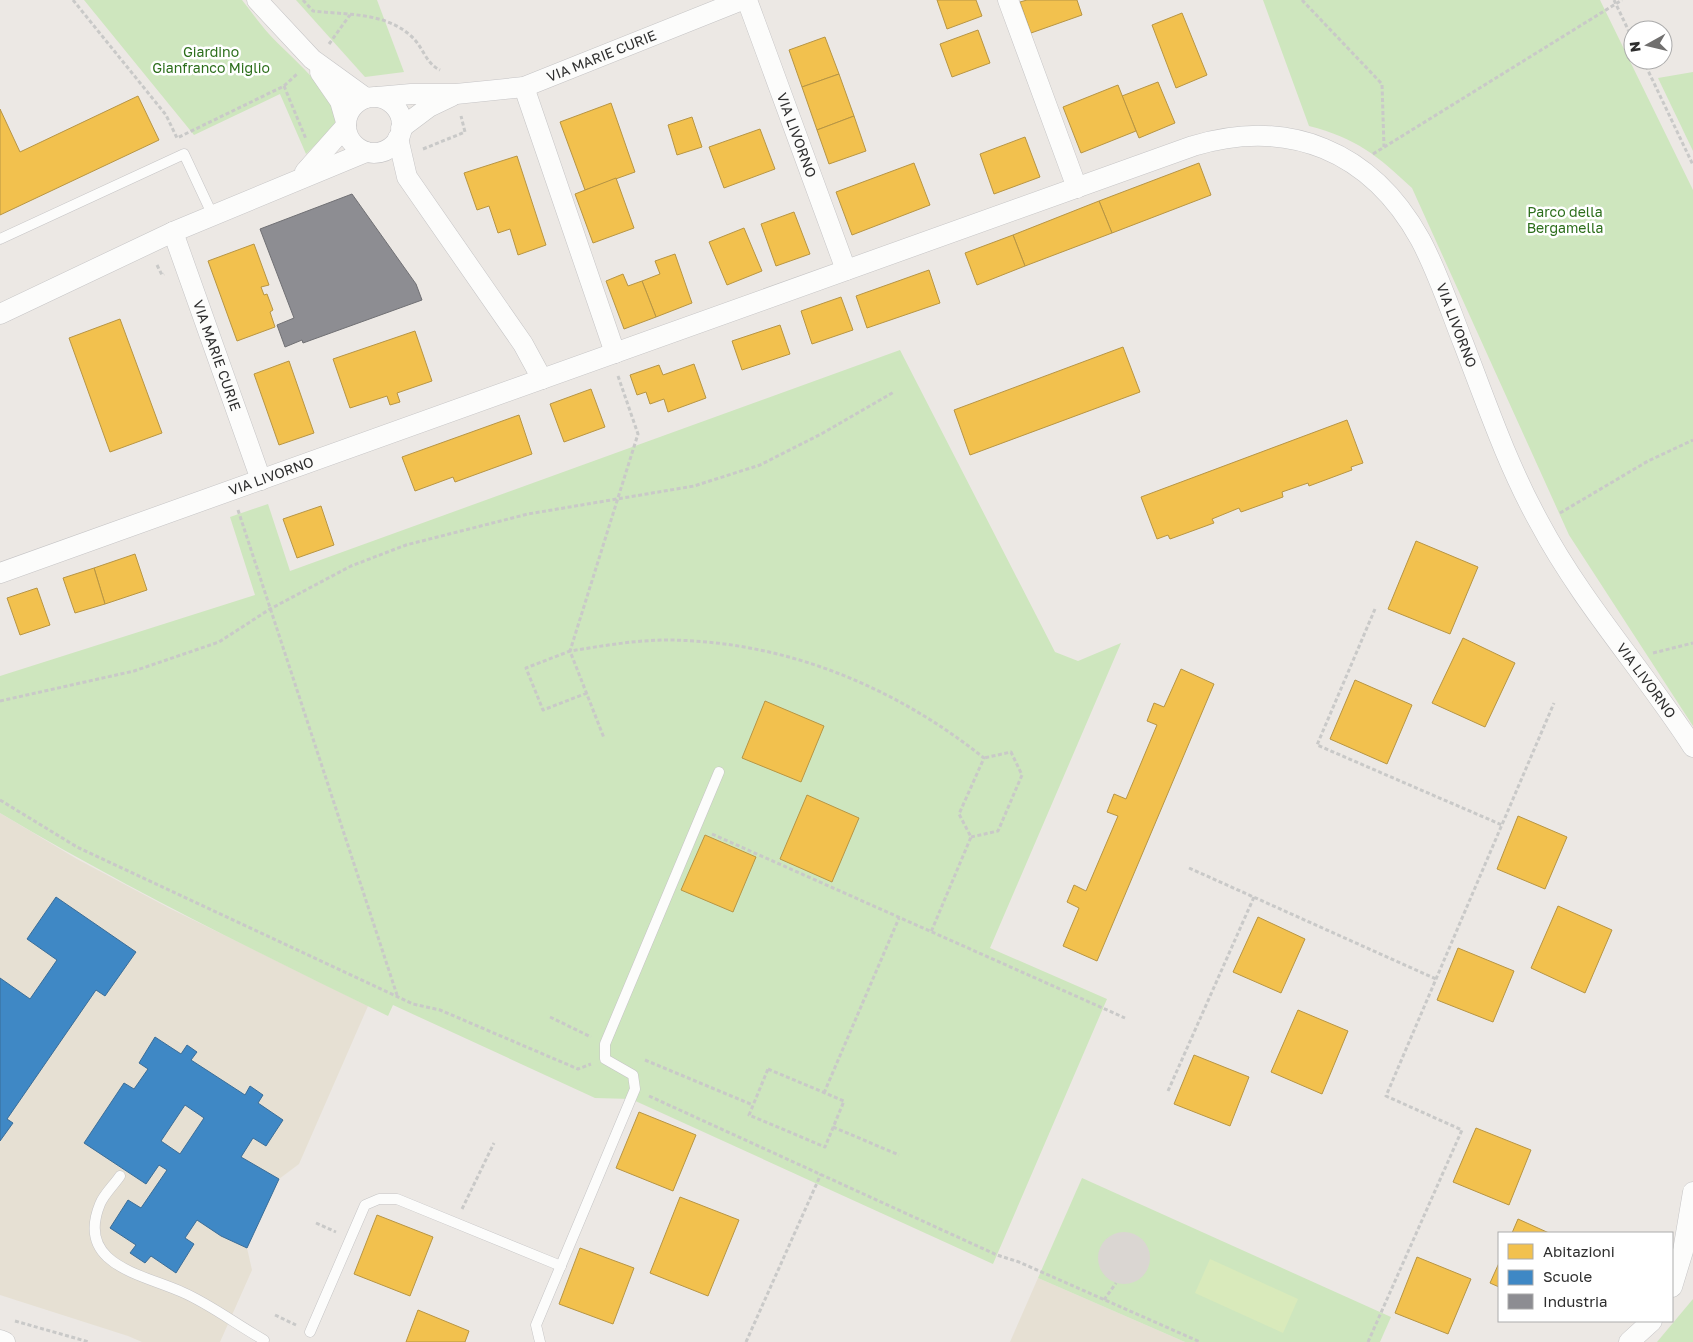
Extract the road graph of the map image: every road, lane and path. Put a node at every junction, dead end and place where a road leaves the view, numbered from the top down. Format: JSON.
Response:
{"nodes":[{"id":1,"x":73,"y":0,"type":"edge"},
{"id":2,"x":257,"y":0,"type":"edge"},
{"id":3,"x":742,"y":0,"type":"edge"},
{"id":4,"x":747,"y":0,"type":"edge"},
{"id":5,"x":1008,"y":0,"type":"edge"},
{"id":6,"x":1302,"y":0,"type":"edge"},
{"id":7,"x":1622,"y":0,"type":"edge"},
{"id":8,"x":1614,"y":1,"type":"edge"},
{"id":9,"x":350,"y":15,"type":"dead end"},
{"id":10,"x":1623,"y":20,"type":"edge"},
{"id":11,"x":312,"y":60,"type":"junction"},
{"id":12,"x":1647,"y":70,"type":"edge"},
{"id":13,"x":284,"y":86,"type":"junction"},
{"id":14,"x":524,"y":87,"type":"junction"},
{"id":15,"x":456,"y":94,"type":"junction"},
{"id":16,"x":371,"y":98,"type":"junction"},
{"id":17,"x":346,"y":124,"type":"junction"},
{"id":18,"x":400,"y":133,"type":"junction"},
{"id":19,"x":306,"y":140,"type":"dead end"},
{"id":20,"x":1384,"y":147,"type":"junction"},
{"id":21,"x":368,"y":152,"type":"junction"},
{"id":22,"x":1693,"y":164,"type":"edge"},
{"id":23,"x":1356,"y":165,"type":"junction"},
{"id":24,"x":407,"y":177,"type":"junction"},
{"id":25,"x":296,"y":180,"type":"junction"},
{"id":26,"x":1077,"y":188,"type":"junction"},
{"id":27,"x":213,"y":216,"type":"junction"},
{"id":28,"x":173,"y":232,"type":"junction"},
{"id":29,"x":0,"y":239,"type":"edge"},
{"id":30,"x":846,"y":270,"type":"junction"},
{"id":31,"x":0,"y":314,"type":"edge"},
{"id":32,"x":615,"y":353,"type":"junction"},
{"id":33,"x":625,"y":374,"type":"dead end"},
{"id":34,"x":542,"y":379,"type":"junction"},
{"id":35,"x":894,"y":392,"type":"dead end"},
{"id":36,"x":1693,"y":440,"type":"edge"},
{"id":37,"x":260,"y":480,"type":"junction"},
{"id":38,"x":231,"y":490,"type":"junction"},
{"id":39,"x":619,"y":499,"type":"junction"},
{"id":40,"x":1540,"y":524,"type":"junction"},
{"id":41,"x":0,"y":573,"type":"edge"},
{"id":42,"x":270,"y":609,"type":"junction"},
{"id":43,"x":1375,"y":609,"type":"dead end"},
{"id":44,"x":1693,"y":643,"type":"edge"},
{"id":45,"x":570,"y":651,"type":"junction"},
{"id":46,"x":1632,"y":664,"type":"junction"},
{"id":47,"x":587,"y":693,"type":"junction"},
{"id":48,"x":0,"y":701,"type":"edge"},
{"id":49,"x":1554,"y":703,"type":"dead end"},
{"id":50,"x":604,"y":738,"type":"dead end"},
{"id":51,"x":1693,"y":748,"type":"edge"},
{"id":52,"x":984,"y":758,"type":"junction"},
{"id":53,"x":719,"y":772,"type":"dead end"},
{"id":54,"x":0,"y":800,"type":"edge"},
{"id":55,"x":1502,"y":825,"type":"junction"},
{"id":56,"x":696,"y":827,"type":"junction"},
{"id":57,"x":971,"y":836,"type":"junction"},
{"id":58,"x":1189,"y":868,"type":"dead end"},
{"id":59,"x":1254,"y":897,"type":"junction"},
{"id":60,"x":898,"y":918,"type":"junction"},
{"id":61,"x":932,"y":932,"type":"junction"},
{"id":62,"x":1436,"y":979,"type":"junction"},
{"id":63,"x":397,"y":996,"type":"junction"},
{"id":64,"x":550,"y":1017,"type":"dead end"},
{"id":65,"x":1124,"y":1018,"type":"dead end"},
{"id":66,"x":605,"y":1044,"type":"junction"},
{"id":67,"x":605,"y":1059,"type":"junction"},
{"id":68,"x":642,"y":1059,"type":"dead end"},
{"id":69,"x":635,"y":1089,"type":"junction"},
{"id":70,"x":1168,"y":1091,"type":"dead end"},
{"id":71,"x":824,"y":1093,"type":"junction"},
{"id":72,"x":753,"y":1105,"type":"junction"},
{"id":73,"x":833,"y":1127,"type":"junction"},
{"id":74,"x":494,"y":1143,"type":"dead end"},
{"id":75,"x":899,"y":1155,"type":"dead end"},
{"id":76,"x":821,"y":1174,"type":"junction"},
{"id":77,"x":120,"y":1176,"type":"dead end"},
{"id":78,"x":1693,"y":1192,"type":"edge"},
{"id":79,"x":456,"y":1223,"type":"junction"},
{"id":80,"x":561,"y":1266,"type":"junction"},
{"id":81,"x":1116,"y":1283,"type":"dead end"},
{"id":82,"x":1673,"y":1284,"type":"edge"},
{"id":83,"x":1104,"y":1300,"type":"junction"},
{"id":84,"x":9,"y":1319,"type":"dead end"},
{"id":85,"x":1651,"y":1322,"type":"edge"},
{"id":86,"x":310,"y":1332,"type":"dead end"},
{"id":87,"x":0,"y":1340,"type":"edge"},
{"id":88,"x":264,"y":1340,"type":"dead end"},
{"id":89,"x":5,"y":1342,"type":"edge"},
{"id":90,"x":89,"y":1342,"type":"edge"},
{"id":91,"x":540,"y":1342,"type":"edge"},
{"id":92,"x":746,"y":1342,"type":"edge"},
{"id":93,"x":1200,"y":1342,"type":"edge"},
{"id":94,"x":1368,"y":1342,"type":"edge"},
{"id":95,"x":1629,"y":1342,"type":"edge"}],
"edges":[{"from":1,"to":13,"type":"path"},
{"from":2,"to":11,"type":"street"},
{"from":3,"to":14,"type":"street","name":"VIA MARIE CURIE"},
{"from":4,"to":30,"type":"street","name":"VIA LIVORNO"},
{"from":5,"to":26,"type":"street"},
{"from":6,"to":20,"type":"path"},
{"from":7,"to":8,"type":"path"},
{"from":8,"to":10,"type":"path"},
{"from":8,"to":20,"type":"path"},
{"from":9,"to":11,"type":"path"},
{"from":11,"to":13,"type":"path"},
{"from":11,"to":16,"type":"street"},
{"from":11,"to":17,"type":"street"},
{"from":12,"to":22,"type":"path"},
{"from":13,"to":19,"type":"path"},
{"from":14,"to":15,"type":"street","name":"VIA MARIE CURIE"},
{"from":14,"to":32,"type":"street"},
{"from":15,"to":16,"type":"street","name":"VIA MARIE CURIE"},
{"from":15,"to":18,"type":"street","name":"VIA MARIE CURIE"},
{"from":16,"to":17,"type":"street"},
{"from":16,"to":18,"type":"street"},
{"from":17,"to":21,"type":"street"},
{"from":17,"to":25,"type":"street"},
{"from":18,"to":21,"type":"street"},
{"from":18,"to":24,"type":"street"},
{"from":20,"to":23,"type":"path"},
{"from":21,"to":24,"type":"street"},
{"from":21,"to":25,"type":"street"},
{"from":23,"to":26,"type":"street","name":"VIA LIVORNO"},
{"from":23,"to":40,"type":"street","name":"VIA LIVORNO"},
{"from":24,"to":34,"type":"street"},
{"from":25,"to":27,"type":"street"},
{"from":26,"to":30,"type":"street","name":"VIA LIVORNO"},
{"from":27,"to":28,"type":"street"},
{"from":27,"to":29,"type":"lane"},
{"from":28,"to":31,"type":"street"},
{"from":28,"to":37,"type":"street","name":"VIA MARIE CURIE"},
{"from":30,"to":32,"type":"street","name":"VIA LIVORNO"},
{"from":32,"to":34,"type":"street","name":"VIA LIVORNO"},
{"from":33,"to":39,"type":"path"},
{"from":34,"to":37,"type":"street","name":"VIA LIVORNO"},
{"from":35,"to":39,"type":"path"},
{"from":36,"to":40,"type":"path"},
{"from":37,"to":38,"type":"street","name":"VIA LIVORNO"},
{"from":38,"to":41,"type":"street","name":"VIA LIVORNO"},
{"from":38,"to":42,"type":"path"},
{"from":39,"to":42,"type":"path"},
{"from":39,"to":45,"type":"path"},
{"from":40,"to":46,"type":"street","name":"VIA LIVORNO"},
{"from":42,"to":48,"type":"path"},
{"from":42,"to":63,"type":"path"},
{"from":43,"to":55,"type":"path"},
{"from":44,"to":46,"type":"path"},
{"from":45,"to":47,"type":"path"},
{"from":45,"to":47,"type":"path"},
{"from":45,"to":52,"type":"path"},
{"from":46,"to":51,"type":"street","name":"VIA LIVORNO"},
{"from":47,"to":50,"type":"path"},
{"from":49,"to":55,"type":"path"},
{"from":52,"to":57,"type":"path"},
{"from":52,"to":57,"type":"path"},
{"from":53,"to":56,"type":"lane"},
{"from":54,"to":63,"type":"path"},
{"from":55,"to":62,"type":"path"},
{"from":56,"to":60,"type":"path"},
{"from":56,"to":66,"type":"lane"},
{"from":57,"to":61,"type":"path"},
{"from":58,"to":59,"type":"path"},
{"from":59,"to":62,"type":"path"},
{"from":59,"to":70,"type":"path"},
{"from":60,"to":61,"type":"path"},
{"from":60,"to":71,"type":"path"},
{"from":61,"to":65,"type":"path"},
{"from":62,"to":94,"type":"path"},
{"from":63,"to":67,"type":"path"},
{"from":64,"to":66,"type":"path"},
{"from":66,"to":67,"type":"lane"},
{"from":67,"to":69,"type":"lane"},
{"from":68,"to":72,"type":"path"},
{"from":69,"to":76,"type":"path"},
{"from":69,"to":80,"type":"lane"},
{"from":71,"to":72,"type":"path"},
{"from":71,"to":73,"type":"path"},
{"from":72,"to":73,"type":"path"},
{"from":73,"to":75,"type":"path"},
{"from":74,"to":79,"type":"path"},
{"from":76,"to":83,"type":"path"},
{"from":76,"to":92,"type":"path"},
{"from":77,"to":88,"type":"lane"},
{"from":78,"to":82,"type":"street"},
{"from":79,"to":80,"type":"lane"},
{"from":79,"to":86,"type":"lane"},
{"from":80,"to":91,"type":"lane"},
{"from":81,"to":83,"type":"path"},
{"from":83,"to":93,"type":"path"},
{"from":84,"to":90,"type":"path"},
{"from":85,"to":95,"type":"street"},
{"from":87,"to":89,"type":"street"}]}
